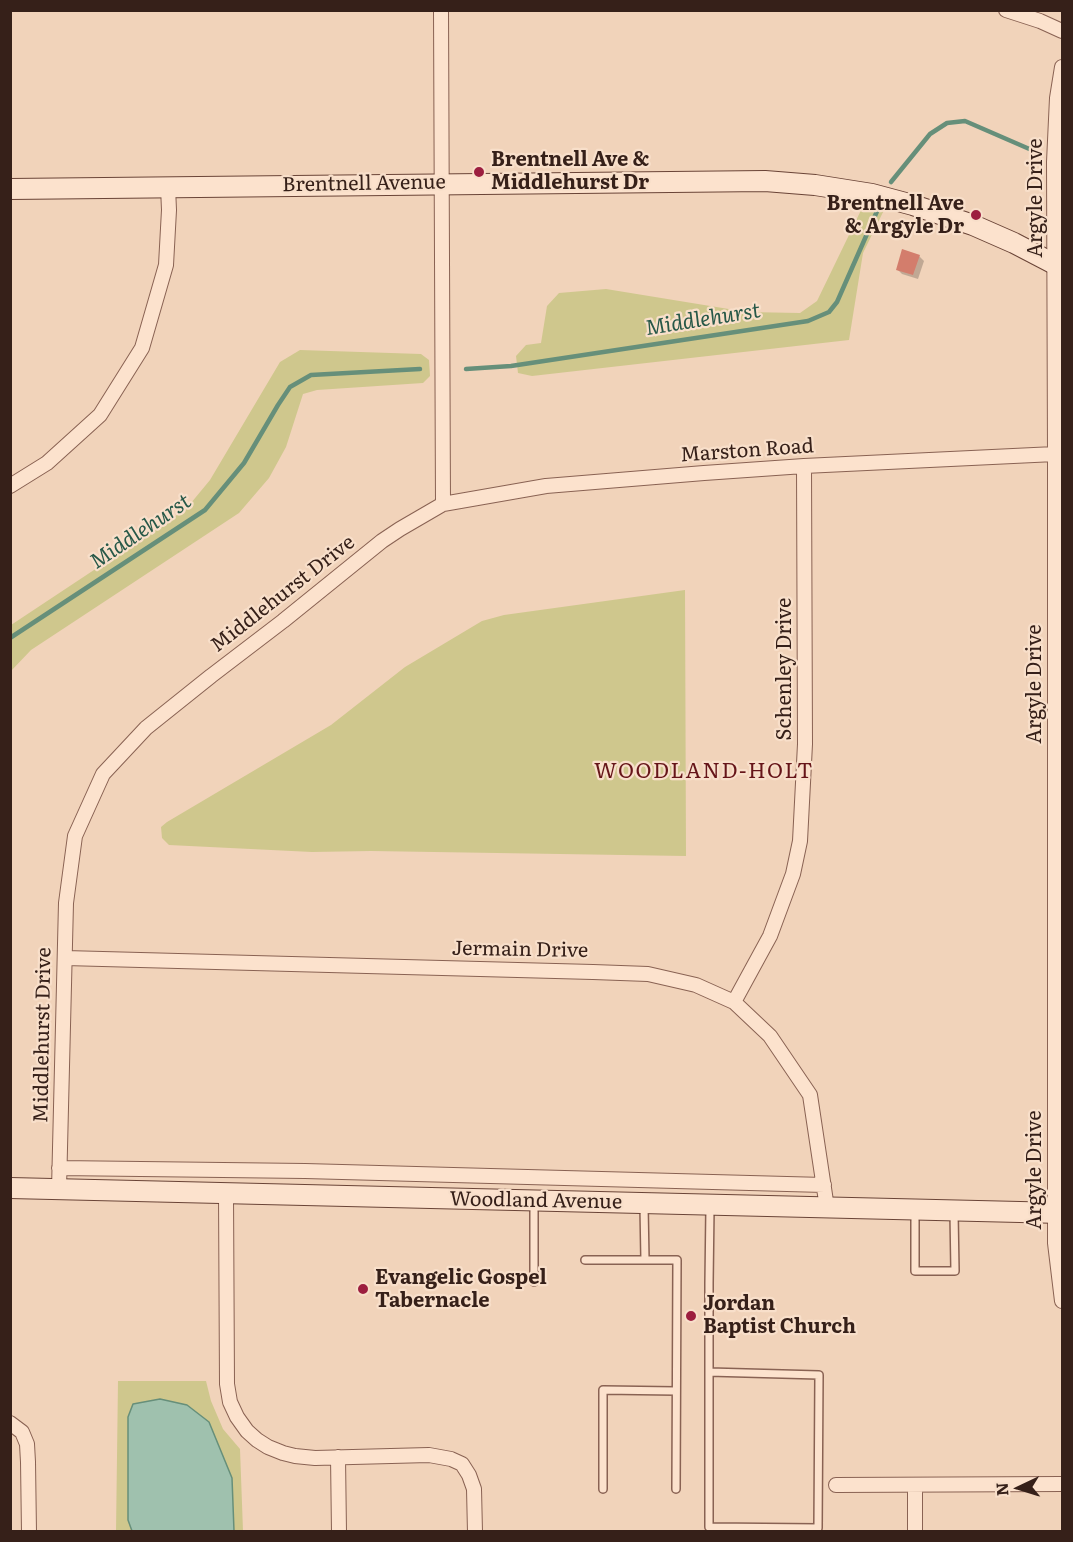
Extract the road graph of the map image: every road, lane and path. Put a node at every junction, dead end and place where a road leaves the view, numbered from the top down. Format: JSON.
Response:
{"nodes":[{"id":1,"x":441,"y":10,"type":"edge"},
{"id":2,"x":1006,"y":10,"type":"edge"},
{"id":3,"x":1062,"y":31,"type":"edge"},
{"id":4,"x":1062,"y":67,"type":"edge"},
{"id":5,"x":442,"y":184,"type":"junction"},
{"id":6,"x":168,"y":187,"type":"junction"},
{"id":7,"x":10,"y":189,"type":"edge"},
{"id":8,"x":1059,"y":266,"type":"edge"},
{"id":9,"x":1055,"y":454,"type":"junction"},
{"id":10,"x":804,"y":466,"type":"junction"},
{"id":11,"x":10,"y":486,"type":"edge"},
{"id":12,"x":443,"y":504,"type":"junction"},
{"id":13,"x":65,"y":958,"type":"junction"},
{"id":14,"x":734,"y":1002,"type":"junction"},
{"id":15,"x":59,"y":1168,"type":"junction"},
{"id":16,"x":824,"y":1185,"type":"junction"},
{"id":17,"x":10,"y":1188,"type":"edge"},
{"id":18,"x":59,"y":1189,"type":"junction"},
{"id":19,"x":226,"y":1194,"type":"junction"},
{"id":20,"x":534,"y":1201,"type":"junction"},
{"id":21,"x":644,"y":1204,"type":"junction"},
{"id":22,"x":710,"y":1205,"type":"junction"},
{"id":23,"x":827,"y":1208,"type":"junction"},
{"id":24,"x":915,"y":1210,"type":"junction"},
{"id":25,"x":954,"y":1211,"type":"junction"},
{"id":26,"x":1059,"y":1213,"type":"edge"},
{"id":27,"x":585,"y":1260,"type":"dead end"},
{"id":28,"x":645,"y":1260,"type":"junction"},
{"id":29,"x":534,"y":1282,"type":"dead end"},
{"id":30,"x":1062,"y":1301,"type":"edge"},
{"id":31,"x":709,"y":1372,"type":"junction"},
{"id":32,"x":676,"y":1391,"type":"junction"},
{"id":33,"x":10,"y":1423,"type":"edge"},
{"id":34,"x":338,"y":1457,"type":"junction"},
{"id":35,"x":1062,"y":1484,"type":"edge"},
{"id":36,"x":836,"y":1485,"type":"dead end"},
{"id":37,"x":915,"y":1485,"type":"junction"},
{"id":38,"x":603,"y":1489,"type":"dead end"},
{"id":39,"x":676,"y":1489,"type":"dead end"},
{"id":40,"x":29,"y":1532,"type":"edge"},
{"id":41,"x":339,"y":1532,"type":"edge"},
{"id":42,"x":475,"y":1532,"type":"edge"},
{"id":43,"x":915,"y":1532,"type":"edge"}],
"edges":[{"from":1,"to":5,"type":"street"},
{"from":2,"to":3,"type":"street"},
{"from":4,"to":8,"type":"street","name":"Argyle Drive"},
{"from":5,"to":6,"type":"street","name":"Brentnell Avenue"},
{"from":5,"to":8,"type":"street","name":"Brentnell Avenue"},
{"from":5,"to":12,"type":"street"},
{"from":6,"to":7,"type":"street","name":"Brentnell Avenue"},
{"from":6,"to":11,"type":"street"},
{"from":8,"to":9,"type":"street","name":"Argyle Drive"},
{"from":9,"to":10,"type":"street","name":"Marston Road"},
{"from":9,"to":26,"type":"street","name":"Argyle Drive"},
{"from":10,"to":12,"type":"street","name":"Marston Road"},
{"from":10,"to":14,"type":"street","name":"Schenley Drive"},
{"from":12,"to":13,"type":"street","name":"Middlehurst Drive"},
{"from":13,"to":14,"type":"street","name":"Jermain Drive"},
{"from":13,"to":15,"type":"street","name":"Middlehurst Drive"},
{"from":14,"to":16,"type":"street","name":"Jermain Drive"},
{"from":15,"to":16,"type":"street"},
{"from":15,"to":18,"type":"street","name":"Middlehurst Drive"},
{"from":16,"to":23,"type":"street","name":"Jermain Drive"},
{"from":17,"to":18,"type":"street","name":"Woodland Avenue"},
{"from":18,"to":19,"type":"street","name":"Woodland Avenue"},
{"from":19,"to":20,"type":"street","name":"Woodland Avenue"},
{"from":19,"to":34,"type":"street"},
{"from":20,"to":21,"type":"street","name":"Woodland Avenue"},
{"from":20,"to":29,"type":"lane"},
{"from":21,"to":22,"type":"street","name":"Woodland Avenue"},
{"from":21,"to":28,"type":"lane"},
{"from":22,"to":23,"type":"street","name":"Woodland Avenue"},
{"from":22,"to":31,"type":"lane"},
{"from":23,"to":24,"type":"street","name":"Woodland Avenue"},
{"from":24,"to":25,"type":"street","name":"Woodland Avenue"},
{"from":24,"to":25,"type":"lane"},
{"from":25,"to":26,"type":"street","name":"Woodland Avenue"},
{"from":26,"to":30,"type":"street","name":"Argyle Drive"},
{"from":27,"to":28,"type":"lane"},
{"from":28,"to":32,"type":"lane"},
{"from":31,"to":31,"type":"lane"},
{"from":32,"to":38,"type":"lane"},
{"from":32,"to":39,"type":"lane"},
{"from":33,"to":40,"type":"street"},
{"from":34,"to":41,"type":"street"},
{"from":34,"to":42,"type":"street"},
{"from":35,"to":37,"type":"street"},
{"from":36,"to":37,"type":"street"},
{"from":37,"to":43,"type":"street"}]}
